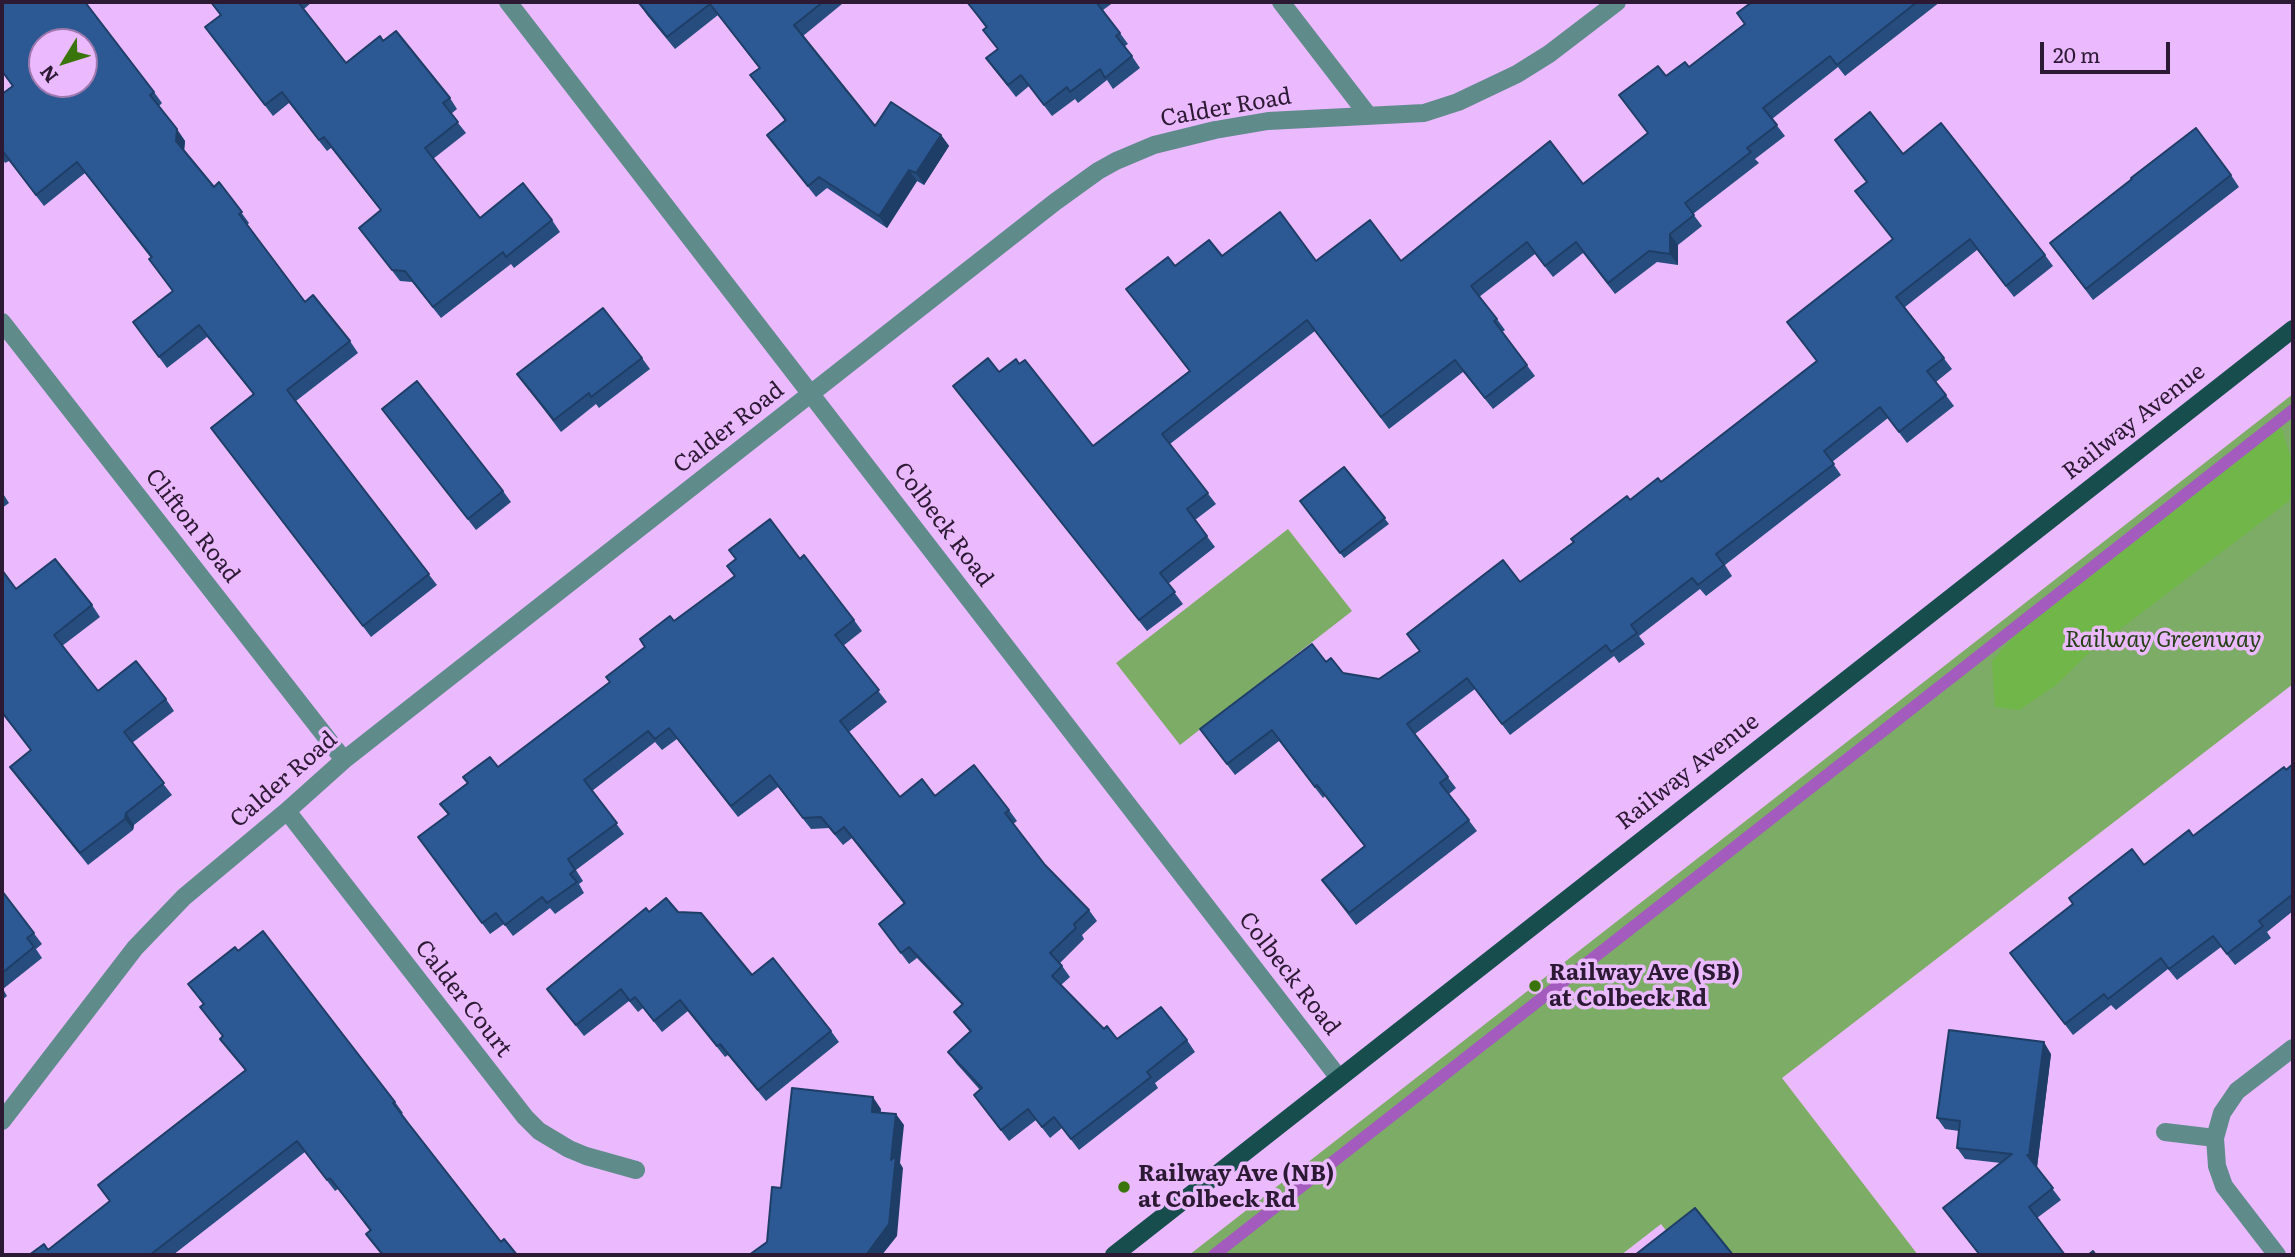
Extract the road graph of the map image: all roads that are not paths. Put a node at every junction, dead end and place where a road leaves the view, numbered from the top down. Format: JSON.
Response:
{"nodes":[{"id":1,"x":508,"y":2,"type":"edge"},
{"id":2,"x":1281,"y":2,"type":"edge"},
{"id":3,"x":1617,"y":2,"type":"edge"},
{"id":4,"x":1368,"y":115,"type":"junction"},
{"id":5,"x":2,"y":322,"type":"edge"},
{"id":6,"x":2293,"y":329,"type":"edge"},
{"id":7,"x":812,"y":395,"type":"junction"},
{"id":8,"x":344,"y":760,"type":"junction"},
{"id":9,"x":287,"y":811,"type":"junction"},
{"id":10,"x":2293,"y":1048,"type":"edge"},
{"id":11,"x":1339,"y":1078,"type":"junction"},
{"id":12,"x":2,"y":1121,"type":"edge"},
{"id":13,"x":2165,"y":1132,"type":"dead end"},
{"id":14,"x":2215,"y":1138,"type":"junction"},
{"id":15,"x":636,"y":1170,"type":"dead end"},
{"id":16,"x":1114,"y":1255,"type":"edge"},
{"id":17,"x":2277,"y":1255,"type":"edge"}],
"edges":[{"from":1,"to":7,"type":"street","name":"Colbeck Road"},
{"from":2,"to":4,"type":"street"},
{"from":3,"to":4,"type":"street","name":"Calder Road"},
{"from":4,"to":7,"type":"street","name":"Calder Road"},
{"from":5,"to":8,"type":"street","name":"Clifton Road"},
{"from":6,"to":11,"type":"main road","name":"Railway Avenue"},
{"from":7,"to":8,"type":"street","name":"Calder Road"},
{"from":7,"to":11,"type":"street","name":"Colbeck Road"},
{"from":8,"to":9,"type":"street","name":"Calder Road"},
{"from":9,"to":12,"type":"street","name":"Calder Road"},
{"from":9,"to":15,"type":"street","name":"Calder Court"},
{"from":10,"to":14,"type":"street"},
{"from":11,"to":16,"type":"main road","name":"Railway Avenue"},
{"from":13,"to":14,"type":"street"},
{"from":14,"to":17,"type":"street"}]}
